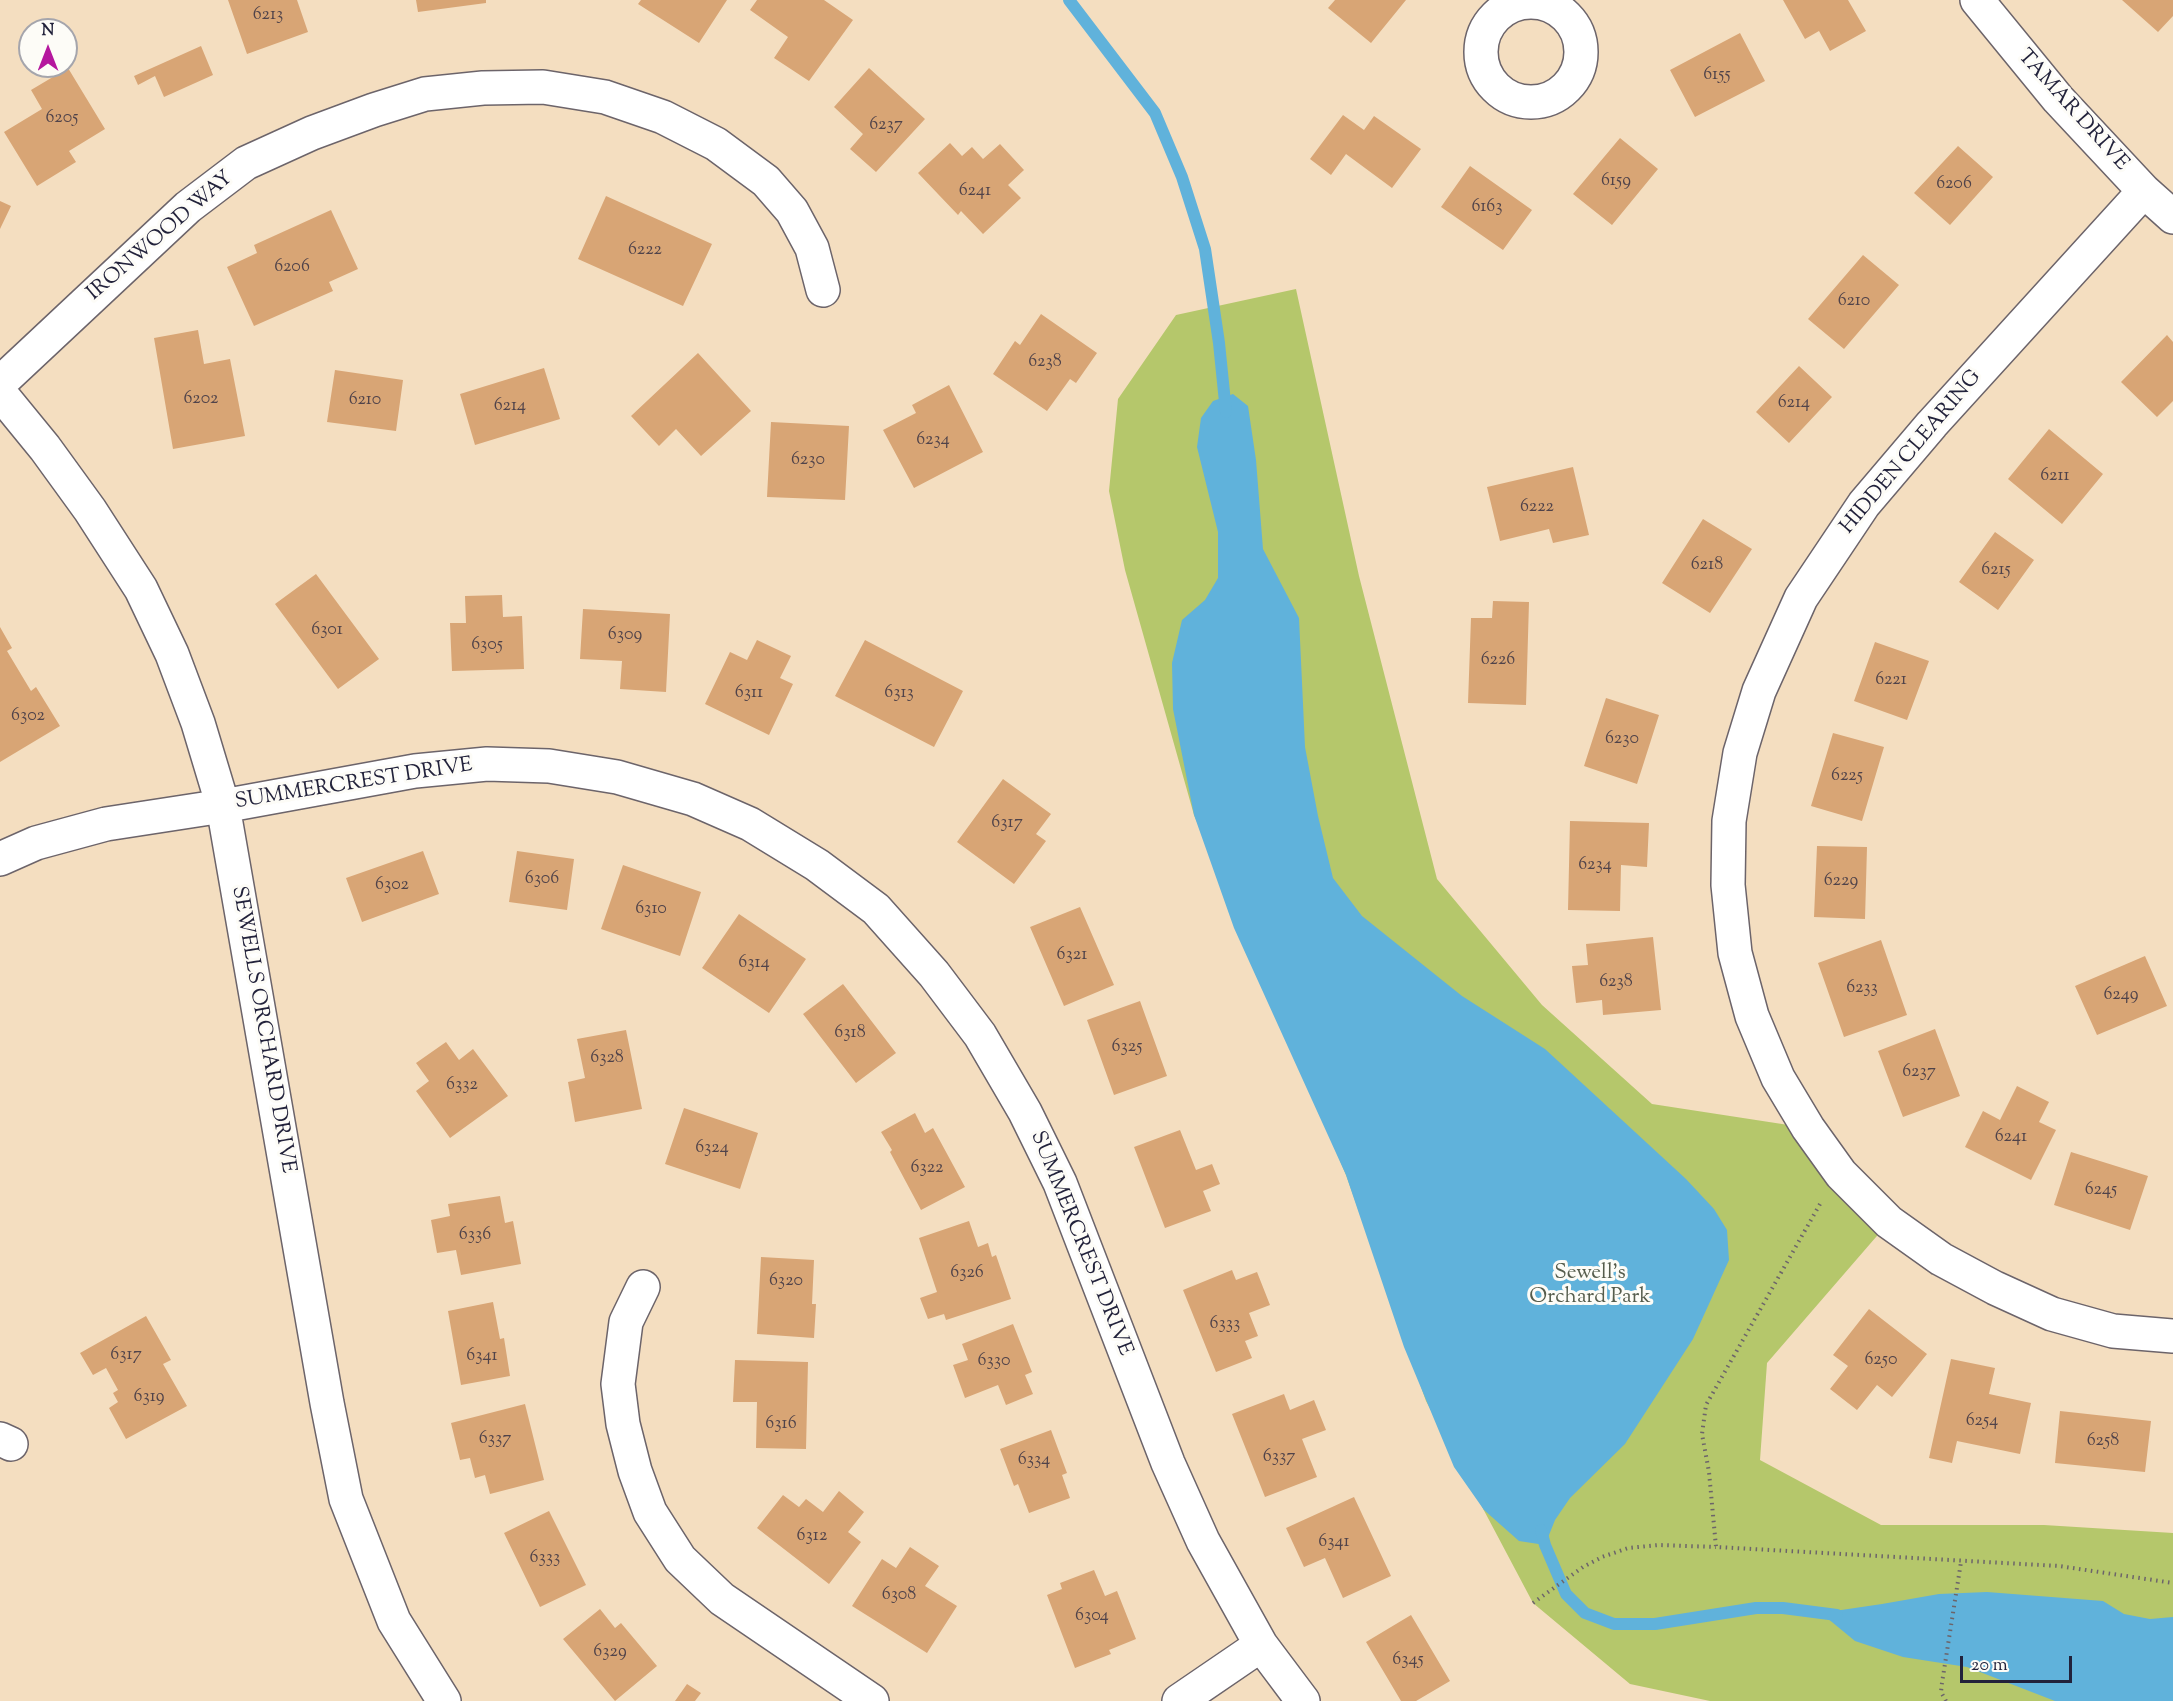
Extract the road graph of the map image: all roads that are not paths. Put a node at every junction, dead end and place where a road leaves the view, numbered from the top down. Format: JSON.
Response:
{"nodes":[{"id":1,"x":1977,"y":0,"type":"edge"},
{"id":2,"x":2144,"y":191,"type":"junction"},
{"id":3,"x":2173,"y":218,"type":"edge"},
{"id":4,"x":823,"y":290,"type":"dead end"},
{"id":5,"x":0,"y":383,"type":"edge"},
{"id":6,"x":0,"y":393,"type":"edge"},
{"id":7,"x":223,"y":806,"type":"junction"},
{"id":8,"x":0,"y":859,"type":"edge"},
{"id":9,"x":643,"y":1287,"type":"dead end"},
{"id":10,"x":2173,"y":1336,"type":"edge"},
{"id":11,"x":1261,"y":1645,"type":"junction"},
{"id":12,"x":444,"y":1701,"type":"edge"},
{"id":13,"x":872,"y":1701,"type":"edge"},
{"id":14,"x":1179,"y":1701,"type":"edge"},
{"id":15,"x":1303,"y":1701,"type":"edge"}],
"edges":[{"from":1,"to":2,"type":"street","name":"TAMAR DRIVE"},
{"from":2,"to":3,"type":"street","name":"TAMAR DRIVE"},
{"from":2,"to":10,"type":"street","name":"HIDDEN CLEARING"},
{"from":4,"to":5,"type":"street","name":"IRONWOOD WAY"},
{"from":6,"to":7,"type":"street","name":"SEWELLS ORCHARD DRIVE"},
{"from":7,"to":8,"type":"street","name":"SUMMERCREST DRIVE"},
{"from":7,"to":11,"type":"street","name":"SUMMERCREST DRIVE"},
{"from":7,"to":12,"type":"street","name":"SEWELLS ORCHARD DRIVE"},
{"from":9,"to":13,"type":"street"},
{"from":11,"to":14,"type":"street"},
{"from":11,"to":15,"type":"street","name":"SUMMERCREST DRIVE"}]}
